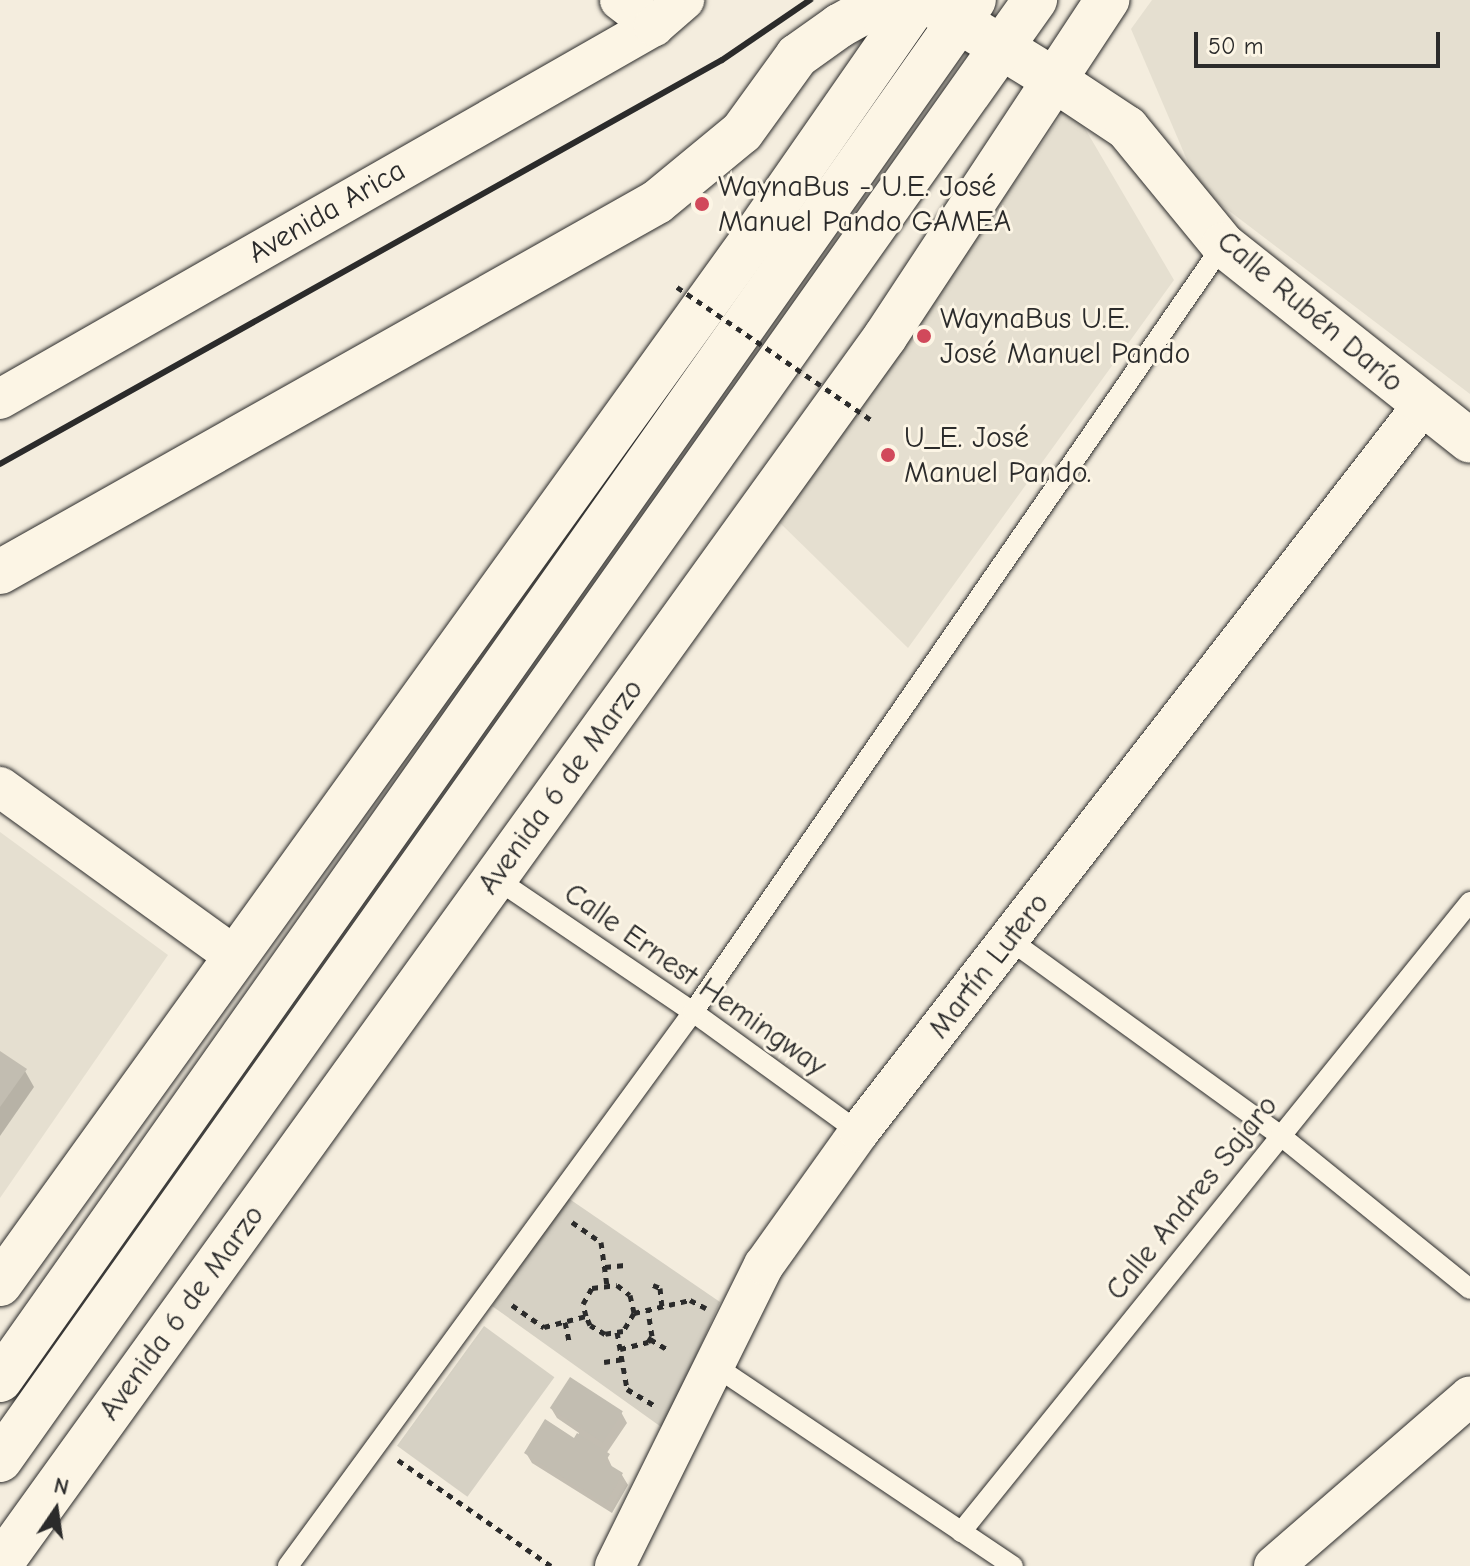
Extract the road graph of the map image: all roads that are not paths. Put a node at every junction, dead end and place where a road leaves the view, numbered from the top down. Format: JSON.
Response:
{"nodes":[{"id":1,"x":620,"y":0,"type":"edge"},
{"id":2,"x":684,"y":0,"type":"edge"},
{"id":3,"x":908,"y":0,"type":"edge"},
{"id":4,"x":1035,"y":0,"type":"edge"},
{"id":5,"x":1107,"y":0,"type":"edge"},
{"id":6,"x":944,"y":5,"type":"edge"},
{"id":7,"x":654,"y":26,"type":"junction"},
{"id":8,"x":1002,"y":48,"type":"junction"},
{"id":9,"x":1053,"y":79,"type":"junction"},
{"id":10,"x":1223,"y":245,"type":"junction"},
{"id":11,"x":0,"y":399,"type":"edge"},
{"id":12,"x":1423,"y":405,"type":"junction"},
{"id":13,"x":1470,"y":441,"type":"edge"},
{"id":14,"x":0,"y":572,"type":"edge"},
{"id":15,"x":0,"y":787,"type":"edge"},
{"id":16,"x":495,"y":878,"type":"junction"},
{"id":17,"x":1470,"y":902,"type":"edge"},
{"id":18,"x":1010,"y":940,"type":"junction"},
{"id":19,"x":236,"y":957,"type":"junction"},
{"id":20,"x":693,"y":1012,"type":"junction"},
{"id":21,"x":859,"y":1132,"type":"junction"},
{"id":22,"x":1281,"y":1136,"type":"junction"},
{"id":23,"x":0,"y":1284,"type":"edge"},
{"id":24,"x":1470,"y":1289,"type":"edge"},
{"id":25,"x":715,"y":1366,"type":"junction"},
{"id":26,"x":0,"y":1380,"type":"edge"},
{"id":27,"x":1470,"y":1396,"type":"edge"},
{"id":28,"x":0,"y":1460,"type":"edge"},
{"id":29,"x":961,"y":1532,"type":"junction"},
{"id":30,"x":0,"y":1565,"type":"edge"},
{"id":31,"x":288,"y":1566,"type":"edge"},
{"id":32,"x":615,"y":1566,"type":"edge"},
{"id":33,"x":1013,"y":1566,"type":"edge"},
{"id":34,"x":1274,"y":1566,"type":"edge"}],
"edges":[{"from":1,"to":7,"type":"street"},
{"from":2,"to":7,"type":"street","name":"Avenida Arica"},
{"from":3,"to":14,"type":"main road"},
{"from":4,"to":8,"type":"main road","name":"Avenida 6 de Marzo"},
{"from":5,"to":9,"type":"main road","name":"Avenida 6 de Marzo"},
{"from":6,"to":8,"type":"main road","name":"Calle Rubén Darío"},
{"from":6,"to":19,"type":"main road"},
{"from":6,"to":26,"type":"main road"},
{"from":7,"to":11,"type":"street","name":"Avenida Arica"},
{"from":8,"to":9,"type":"main road","name":"Calle Rubén Darío"},
{"from":8,"to":28,"type":"main road","name":"Avenida 6 de Marzo"},
{"from":9,"to":10,"type":"main road","name":"Calle Rubén Darío"},
{"from":9,"to":16,"type":"main road","name":"Avenida 6 de Marzo"},
{"from":10,"to":12,"type":"main road","name":"Calle Rubén Darío"},
{"from":10,"to":20,"type":"lane"},
{"from":12,"to":13,"type":"main road","name":"Calle Rubén Darío"},
{"from":12,"to":18,"type":"street","name":"Martín Lutero"},
{"from":15,"to":19,"type":"street"},
{"from":16,"to":20,"type":"lane","name":"Calle Ernest Hemingway"},
{"from":16,"to":30,"type":"main road","name":"Avenida 6 de Marzo"},
{"from":17,"to":22,"type":"lane","name":"Calle Andres Sajaro"},
{"from":18,"to":21,"type":"street","name":"Martín Lutero"},
{"from":18,"to":22,"type":"lane"},
{"from":19,"to":23,"type":"main road"},
{"from":20,"to":21,"type":"lane","name":"Calle Ernest Hemingway"},
{"from":20,"to":31,"type":"lane"},
{"from":21,"to":25,"type":"street","name":"Martín Lutero"},
{"from":22,"to":24,"type":"lane"},
{"from":22,"to":29,"type":"lane","name":"Calle Andres Sajaro"},
{"from":25,"to":29,"type":"lane"},
{"from":25,"to":32,"type":"street","name":"Martín Lutero"},
{"from":27,"to":34,"type":"street"},
{"from":29,"to":33,"type":"lane"}]}
